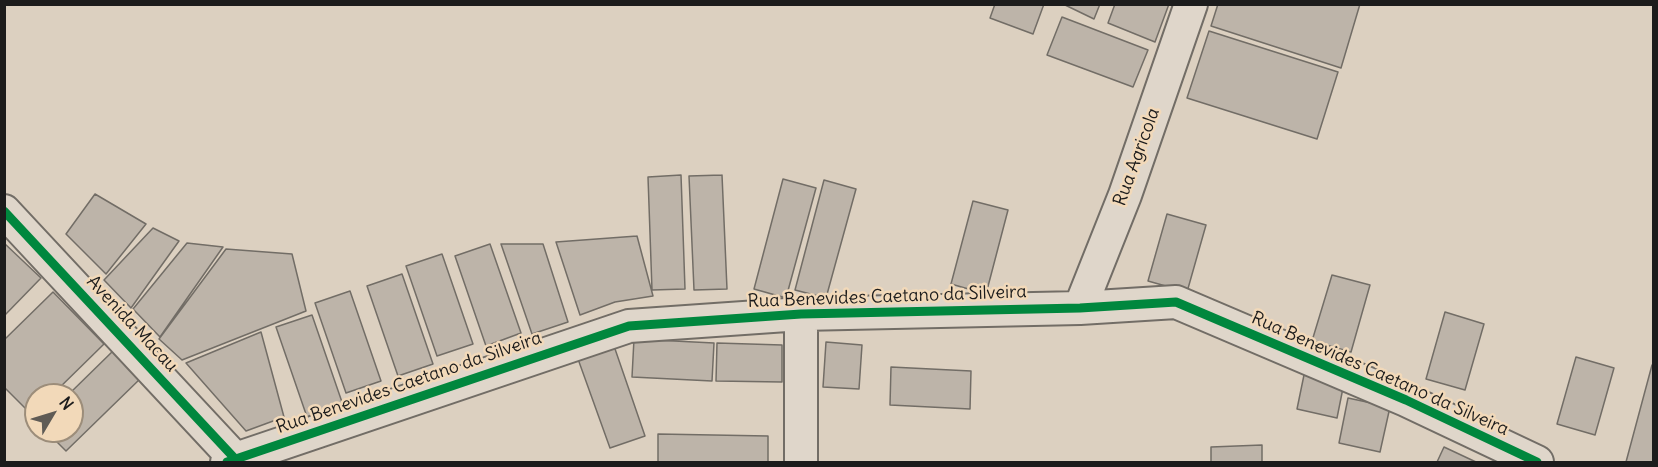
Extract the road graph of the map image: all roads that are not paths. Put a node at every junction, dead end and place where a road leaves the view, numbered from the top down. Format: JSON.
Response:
{"nodes":[{"id":1,"x":1191,"y":4,"type":"edge"},
{"id":2,"x":4,"y":211,"type":"edge"},
{"id":3,"x":1080,"y":308,"type":"junction"},
{"id":4,"x":801,"y":314,"type":"junction"},
{"id":5,"x":233,"y":461,"type":"edge"},
{"id":6,"x":801,"y":462,"type":"edge"},
{"id":7,"x":1537,"y":462,"type":"edge"}],
"edges":[{"from":1,"to":3,"type":"street","name":"Rua Agricola"},
{"from":2,"to":5,"type":"street","name":"Avenida Macau"},
{"from":3,"to":4,"type":"street","name":"Rua Benevides Caetano da Silveira"},
{"from":3,"to":7,"type":"street","name":"Rua Benevides Caetano da Silveira"},
{"from":4,"to":5,"type":"street","name":"Rua Benevides Caetano da Silveira"},
{"from":4,"to":6,"type":"street"}]}
